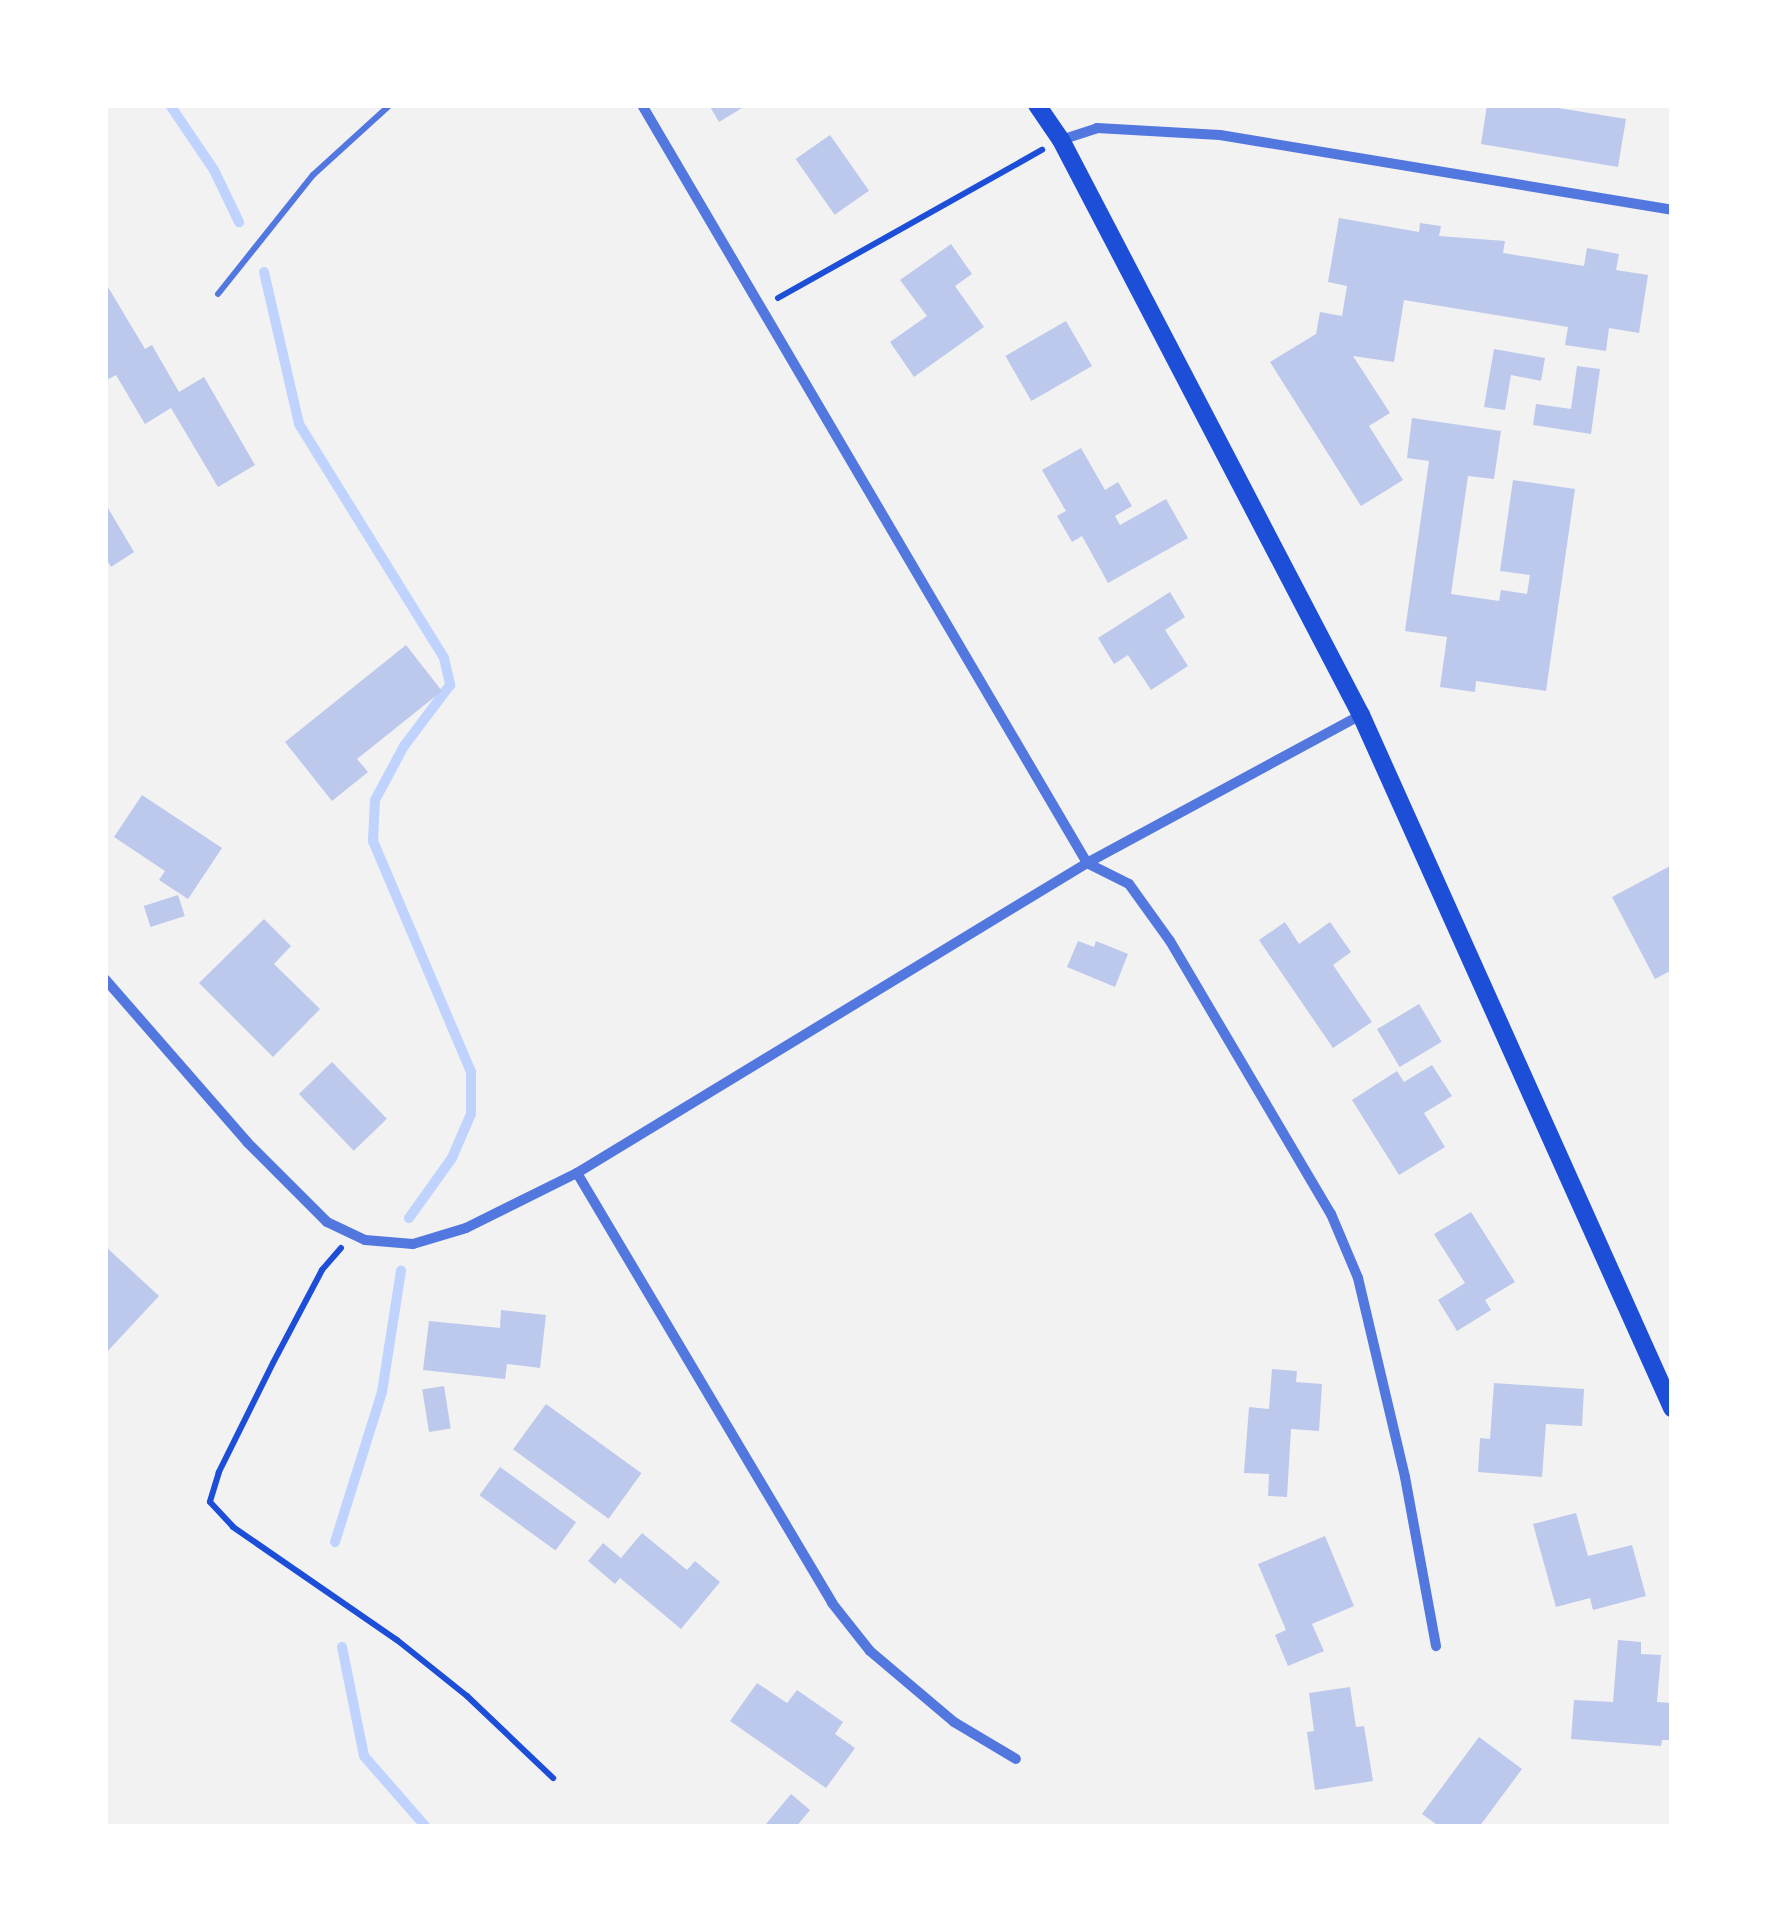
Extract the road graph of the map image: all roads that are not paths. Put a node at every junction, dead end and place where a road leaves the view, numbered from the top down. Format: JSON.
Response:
{"nodes":[{"id":1,"x":390,"y":105,"type":"edge"},
{"id":2,"x":642,"y":105,"type":"edge"},
{"id":3,"x":1037,"y":105,"type":"edge"},
{"id":4,"x":1061,"y":140,"type":"junction"},
{"id":5,"x":1672,"y":210,"type":"edge"},
{"id":6,"x":218,"y":294,"type":"dead end"},
{"id":7,"x":1361,"y":716,"type":"junction"},
{"id":8,"x":1087,"y":863,"type":"junction"},
{"id":9,"x":105,"y":979,"type":"edge"},
{"id":10,"x":577,"y":1173,"type":"junction"},
{"id":11,"x":1672,"y":1408,"type":"edge"},
{"id":12,"x":1436,"y":1646,"type":"dead end"},
{"id":13,"x":1016,"y":1759,"type":"dead end"}],
"edges":[{"from":1,"to":6,"type":"lane"},
{"from":2,"to":8,"type":"street"},
{"from":3,"to":4,"type":"main road"},
{"from":4,"to":5,"type":"street"},
{"from":4,"to":7,"type":"main road"},
{"from":7,"to":8,"type":"street"},
{"from":7,"to":11,"type":"main road"},
{"from":8,"to":10,"type":"street"},
{"from":8,"to":12,"type":"street"},
{"from":9,"to":10,"type":"street"},
{"from":10,"to":13,"type":"street"}]}
